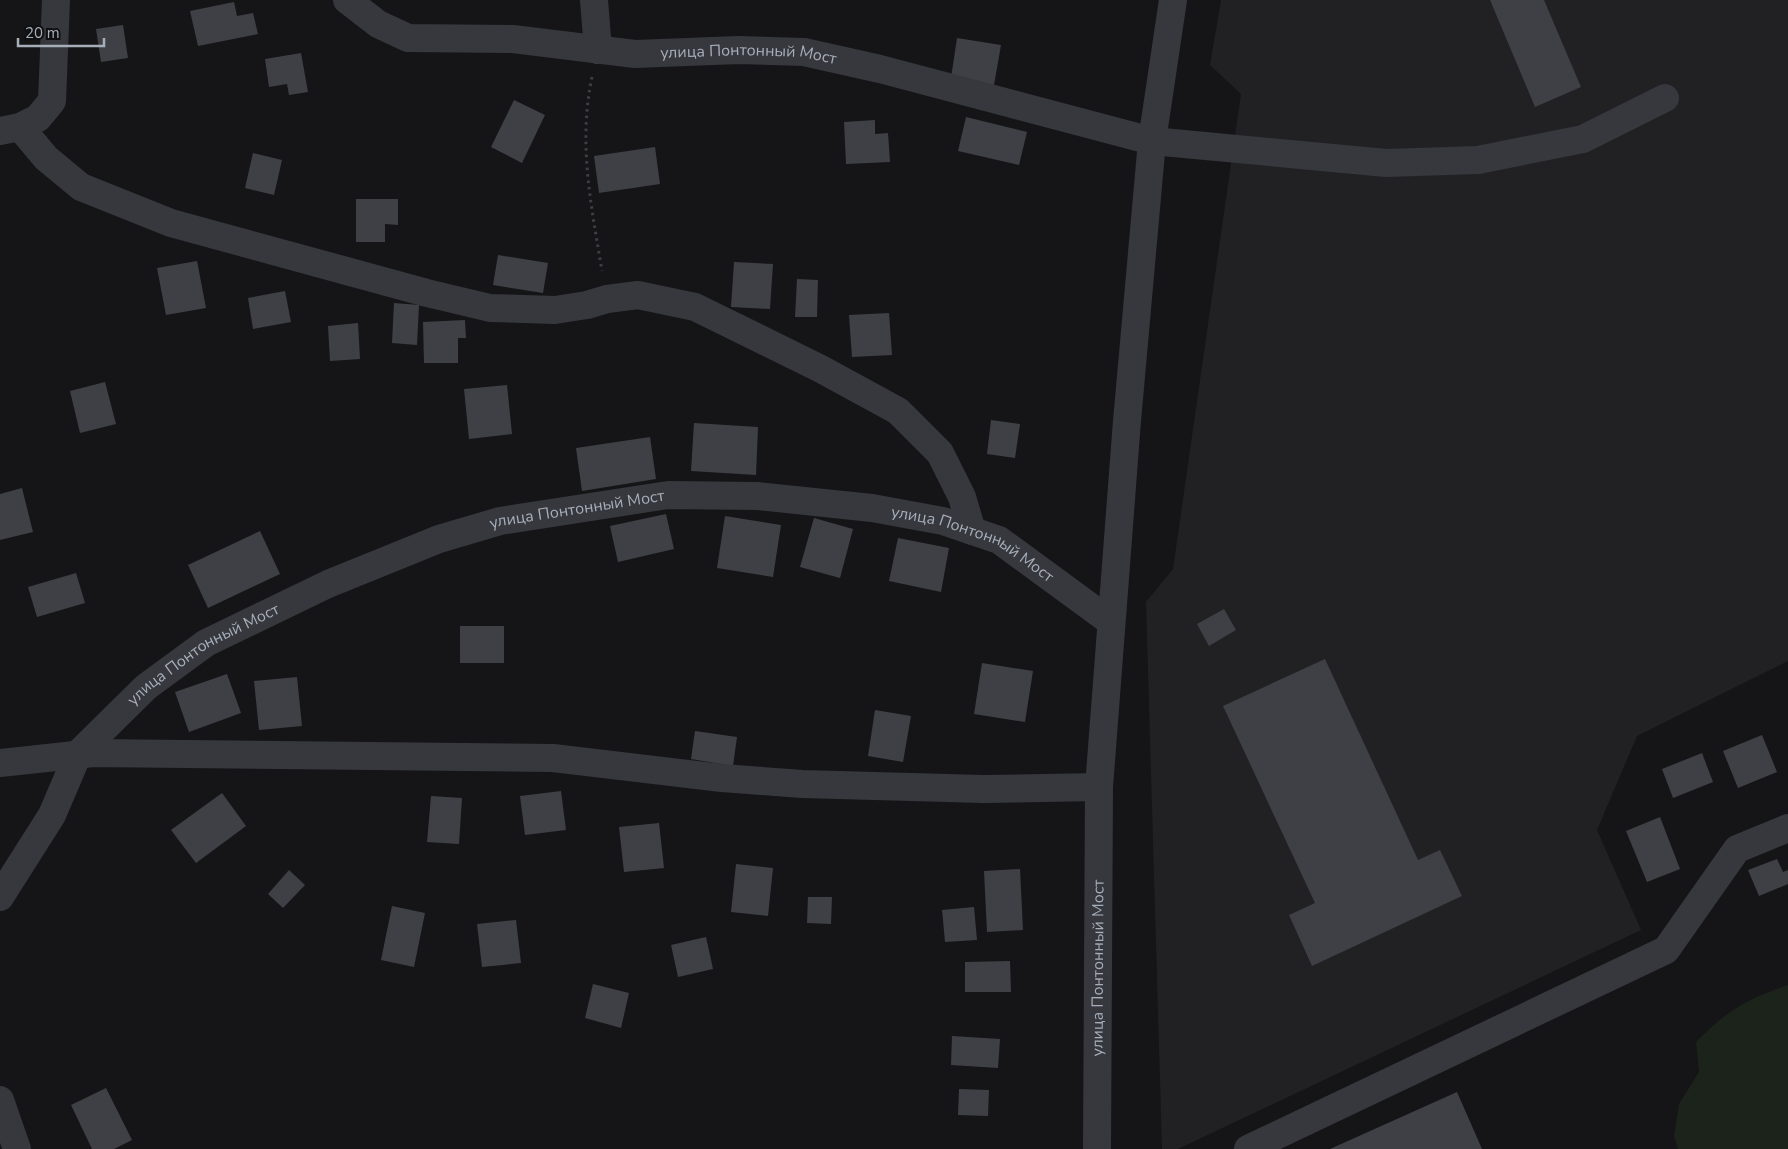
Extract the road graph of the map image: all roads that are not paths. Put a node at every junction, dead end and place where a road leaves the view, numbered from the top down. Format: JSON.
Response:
{"nodes":[{"id":1,"x":56,"y":0,"type":"edge"},
{"id":2,"x":347,"y":0,"type":"edge"},
{"id":3,"x":594,"y":0,"type":"edge"},
{"id":4,"x":1173,"y":0,"type":"edge"},
{"id":5,"x":598,"y":50,"type":"junction"},
{"id":6,"x":1665,"y":98,"type":"dead end"},
{"id":7,"x":10,"y":129,"type":"edge"},
{"id":8,"x":1152,"y":141,"type":"junction"},
{"id":9,"x":972,"y":531,"type":"junction"},
{"id":10,"x":1111,"y":622,"type":"junction"},
{"id":11,"x":78,"y":754,"type":"junction"},
{"id":12,"x":0,"y":763,"type":"edge"},
{"id":13,"x":1100,"y":788,"type":"junction"},
{"id":14,"x":1788,"y":828,"type":"edge"},
{"id":15,"x":0,"y":898,"type":"edge"},
{"id":16,"x":0,"y":1100,"type":"edge"},
{"id":17,"x":17,"y":1149,"type":"edge"},
{"id":18,"x":1097,"y":1149,"type":"edge"},
{"id":19,"x":1248,"y":1149,"type":"edge"}],
"edges":[{"from":1,"to":7,"type":"street"},
{"from":2,"to":5,"type":"street","name":"улица Понтонный Мост"},
{"from":3,"to":5,"type":"street"},
{"from":4,"to":8,"type":"street","name":"улица Понтонный Мост"},
{"from":5,"to":8,"type":"street","name":"улица Понтонный Мост"},
{"from":6,"to":8,"type":"street"},
{"from":7,"to":9,"type":"street"},
{"from":8,"to":10,"type":"street","name":"улица Понтонный Мост"},
{"from":9,"to":10,"type":"street","name":"улица Понтонный Мост"},
{"from":9,"to":11,"type":"street","name":"улица Понтонный Мост"},
{"from":10,"to":13,"type":"street","name":"улица Понтонный Мост"},
{"from":11,"to":12,"type":"street"},
{"from":11,"to":13,"type":"street"},
{"from":11,"to":15,"type":"street","name":"улица Понтонный Мост"},
{"from":13,"to":18,"type":"street","name":"улица Понтонный Мост"},
{"from":14,"to":19,"type":"street"},
{"from":16,"to":17,"type":"street"}]}
